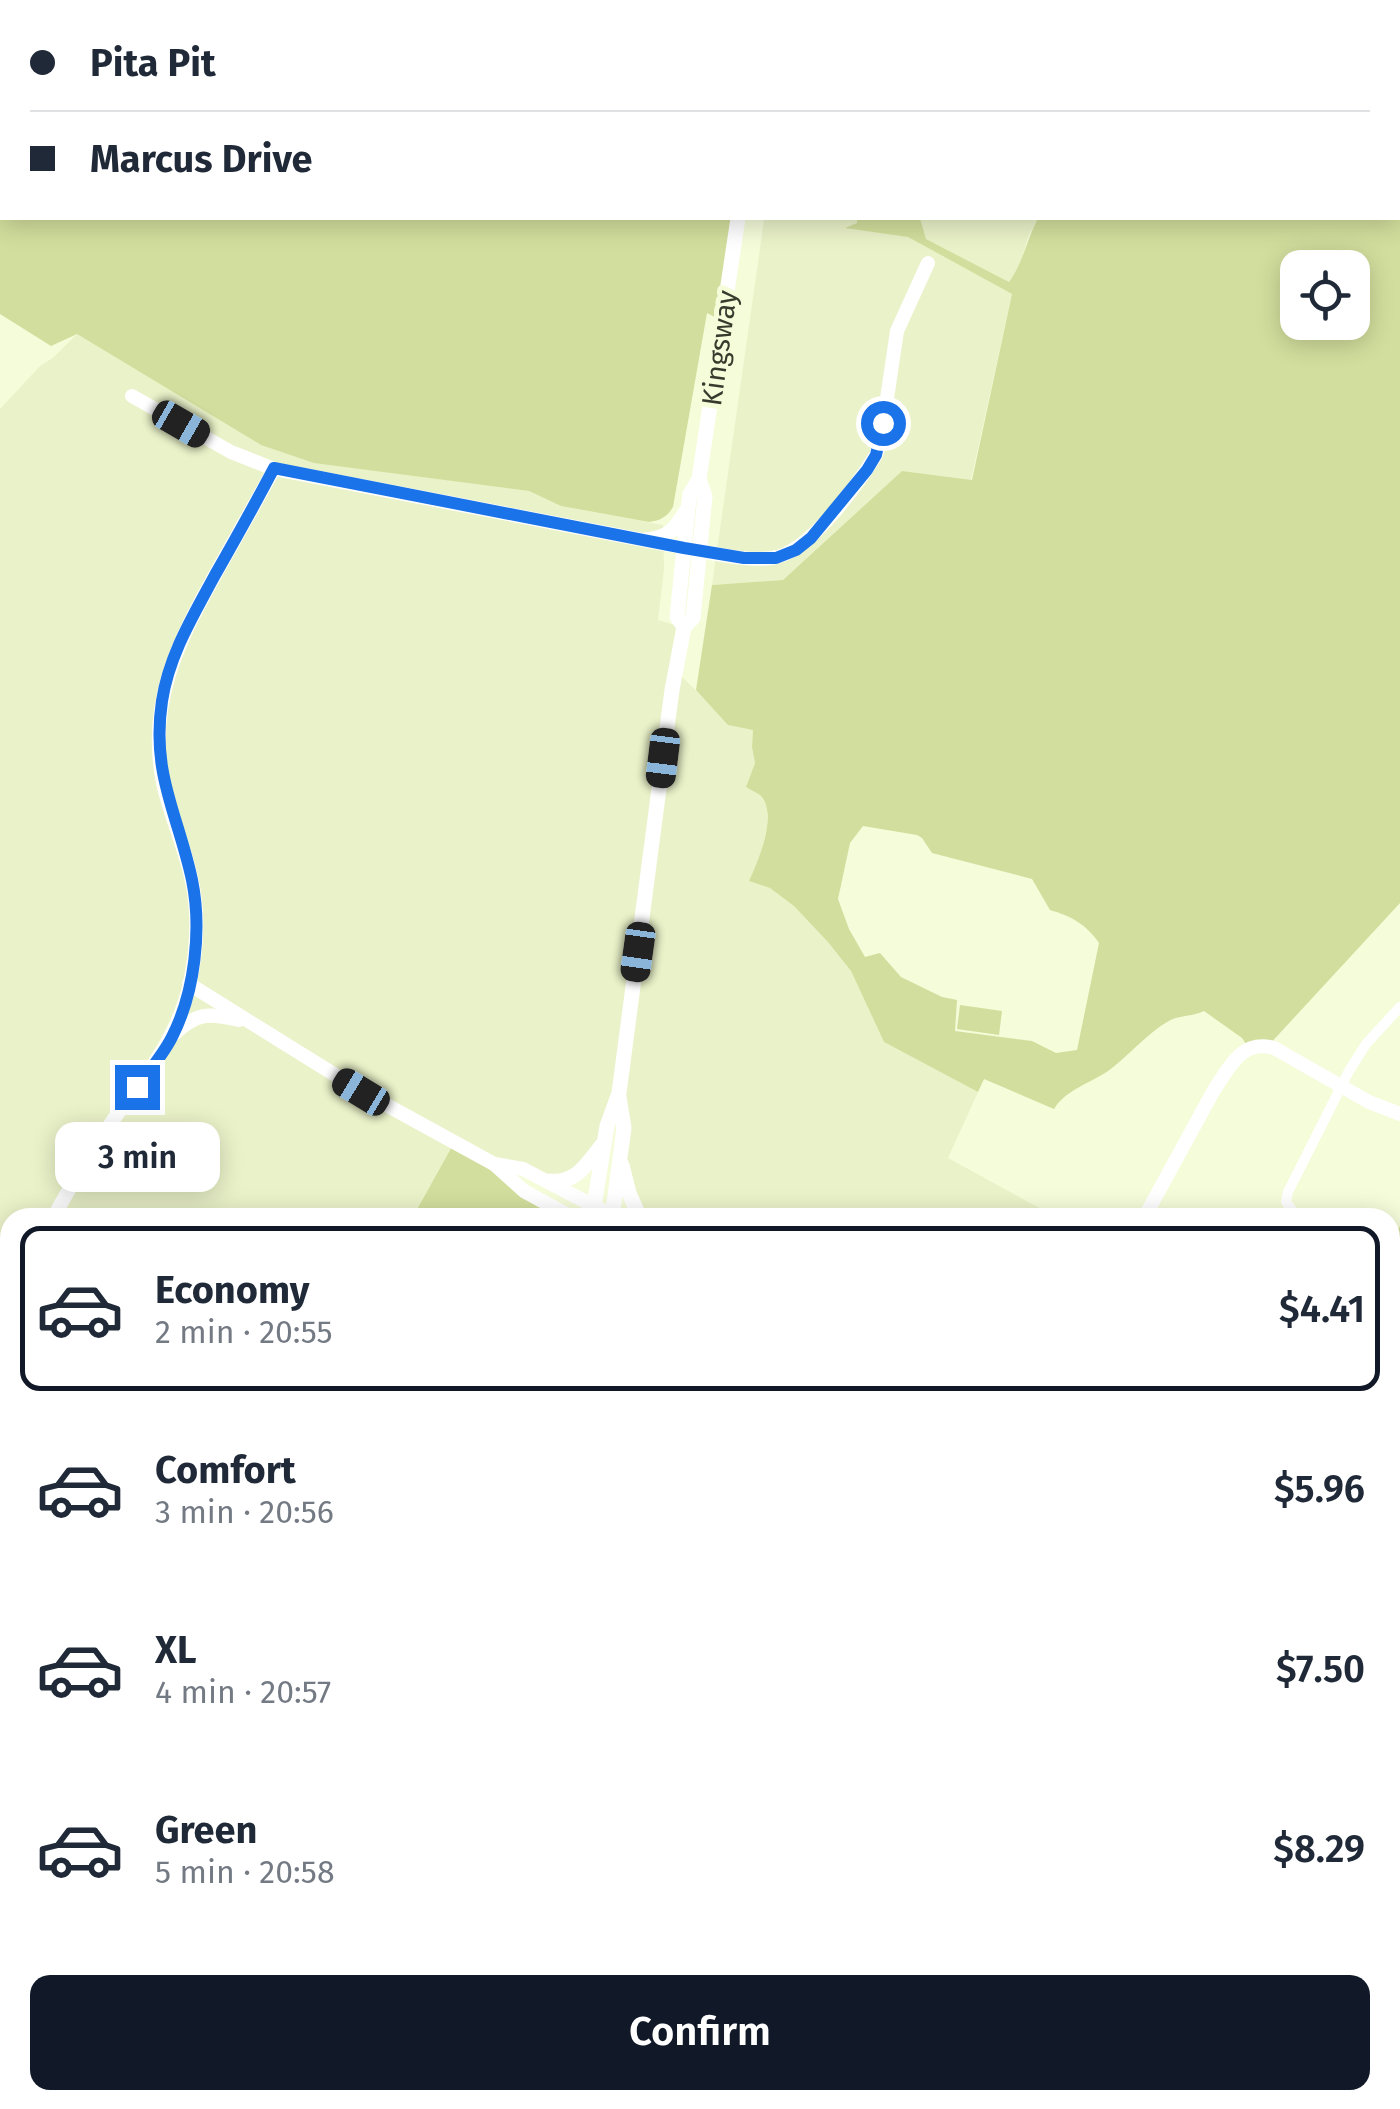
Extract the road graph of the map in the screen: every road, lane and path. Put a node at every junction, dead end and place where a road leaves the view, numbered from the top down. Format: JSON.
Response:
{"nodes":[{"id":1,"x":738,"y":220,"type":"edge"},
{"id":2,"x":928,"y":263,"type":"dead end"},
{"id":3,"x":132,"y":396,"type":"dead end"},
{"id":4,"x":274,"y":468,"type":"junction"},
{"id":5,"x":700,"y":479,"type":"junction"},
{"id":6,"x":688,"y":508,"type":"junction"},
{"id":7,"x":646,"y":540,"type":"junction"},
{"id":8,"x":692,"y":550,"type":"junction"},
{"id":9,"x":189,"y":984,"type":"junction"},
{"id":10,"x":1400,"y":1007,"type":"edge"},
{"id":11,"x":250,"y":1023,"type":"junction"},
{"id":12,"x":172,"y":1036,"type":"junction"},
{"id":13,"x":1341,"y":1086,"type":"junction"},
{"id":14,"x":619,"y":1093,"type":"junction"},
{"id":15,"x":1400,"y":1114,"type":"edge"},
{"id":16,"x":604,"y":1142,"type":"junction"},
{"id":17,"x":620,"y":1156,"type":"junction"},
{"id":18,"x":494,"y":1164,"type":"junction"},
{"id":19,"x":549,"y":1182,"type":"junction"},
{"id":20,"x":59,"y":1208,"type":"edge"},
{"id":21,"x":555,"y":1208,"type":"edge"},
{"id":22,"x":588,"y":1208,"type":"edge"},
{"id":23,"x":593,"y":1208,"type":"edge"},
{"id":24,"x":615,"y":1208,"type":"edge"},
{"id":25,"x":636,"y":1208,"type":"edge"},
{"id":26,"x":1149,"y":1208,"type":"edge"},
{"id":27,"x":1291,"y":1208,"type":"edge"}],
"edges":[{"from":1,"to":5,"type":"main road","name":"Kingsway"},
{"from":2,"to":8,"type":"street"},
{"from":3,"to":4,"type":"street"},
{"from":4,"to":7,"type":"street"},
{"from":4,"to":9,"type":"street"},
{"from":5,"to":6,"type":"main road","name":"Kingsway"},
{"from":5,"to":8,"type":"main road","name":"Kingsway"},
{"from":6,"to":7,"type":"main road"},
{"from":6,"to":8,"type":"main road","name":"Kingsway"},
{"from":7,"to":8,"type":"street"},
{"from":8,"to":14,"type":"main road","name":"Kingsway"},
{"from":9,"to":11,"type":"street"},
{"from":9,"to":12,"type":"street"},
{"from":10,"to":13,"type":"street"},
{"from":11,"to":12,"type":"street"},
{"from":11,"to":18,"type":"street"},
{"from":12,"to":20,"type":"street"},
{"from":13,"to":15,"type":"street"},
{"from":13,"to":26,"type":"street"},
{"from":13,"to":27,"type":"street"},
{"from":14,"to":16,"type":"main road","name":"Kingsway"},
{"from":14,"to":17,"type":"main road","name":"Kingsway"},
{"from":16,"to":19,"type":"main road"},
{"from":16,"to":23,"type":"main road","name":"Kingsway"},
{"from":17,"to":24,"type":"main road","name":"Kingsway"},
{"from":17,"to":25,"type":"main road"},
{"from":18,"to":19,"type":"street"},
{"from":18,"to":21,"type":"street"},
{"from":19,"to":22,"type":"street"}]}
